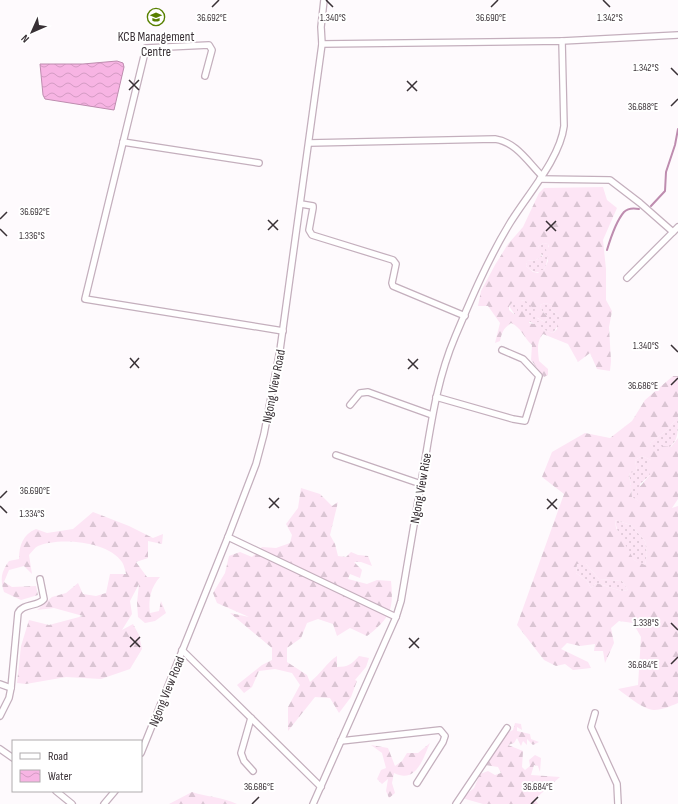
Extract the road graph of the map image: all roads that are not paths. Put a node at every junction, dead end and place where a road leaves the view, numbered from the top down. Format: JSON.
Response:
{"nodes":[{"id":1,"x":324,"y":0,"type":"edge"},
{"id":2,"x":678,"y":35,"type":"edge"},
{"id":3,"x":562,"y":41,"type":"junction"},
{"id":4,"x":322,"y":44,"type":"junction"},
{"id":5,"x":205,"y":76,"type":"dead end"},
{"id":6,"x":123,"y":142,"type":"junction"},
{"id":7,"x":309,"y":143,"type":"junction"},
{"id":8,"x":259,"y":163,"type":"dead end"},
{"id":9,"x":541,"y":177,"type":"junction"},
{"id":10,"x":301,"y":204,"type":"junction"},
{"id":11,"x":678,"y":226,"type":"edge"},
{"id":12,"x":672,"y":232,"type":"junction"},
{"id":13,"x":627,"y":278,"type":"dead end"},
{"id":14,"x":465,"y":316,"type":"junction"},
{"id":15,"x":283,"y":331,"type":"junction"},
{"id":16,"x":502,"y":350,"type":"dead end"},
{"id":17,"x":436,"y":397,"type":"junction"},
{"id":18,"x":350,"y":405,"type":"dead end"},
{"id":19,"x":432,"y":415,"type":"junction"},
{"id":20,"x":336,"y":455,"type":"dead end"},
{"id":21,"x":421,"y":484,"type":"junction"},
{"id":22,"x":228,"y":537,"type":"junction"},
{"id":23,"x":40,"y":579,"type":"dead end"},
{"id":24,"x":396,"y":617,"type":"junction"},
{"id":25,"x":182,"y":650,"type":"junction"},
{"id":26,"x":0,"y":684,"type":"edge"},
{"id":27,"x":11,"y":688,"type":"junction"},
{"id":28,"x":595,"y":713,"type":"dead end"},
{"id":29,"x":0,"y":716,"type":"edge"},
{"id":30,"x":251,"y":718,"type":"junction"},
{"id":31,"x":506,"y":728,"type":"dead end"},
{"id":32,"x":341,"y":741,"type":"junction"},
{"id":33,"x":0,"y":750,"type":"edge"},
{"id":34,"x":142,"y":750,"type":"edge"},
{"id":35,"x":12,"y":757,"type":"edge"},
{"id":36,"x":253,"y":772,"type":"dead end"},
{"id":37,"x":416,"y":783,"type":"dead end"},
{"id":38,"x":321,"y":787,"type":"junction"},
{"id":39,"x":57,"y":792,"type":"edge"},
{"id":40,"x":114,"y":792,"type":"edge"},
{"id":41,"x":72,"y":804,"type":"edge"},
{"id":42,"x":104,"y":804,"type":"edge"},
{"id":43,"x":313,"y":804,"type":"edge"},
{"id":44,"x":456,"y":804,"type":"edge"},
{"id":45,"x":618,"y":804,"type":"edge"}],
"edges":[{"from":1,"to":4,"type":"street","name":"Ngong View Road"},
{"from":2,"to":3,"type":"street"},
{"from":3,"to":4,"type":"street"},
{"from":3,"to":9,"type":"street","name":"Ngong View Rise"},
{"from":4,"to":7,"type":"street","name":"Ngong View Road"},
{"from":5,"to":6,"type":"street"},
{"from":6,"to":8,"type":"street"},
{"from":6,"to":15,"type":"street"},
{"from":7,"to":9,"type":"street"},
{"from":7,"to":10,"type":"street","name":"Ngong View Road"},
{"from":9,"to":12,"type":"street"},
{"from":9,"to":14,"type":"street","name":"Ngong View Rise"},
{"from":10,"to":14,"type":"street"},
{"from":10,"to":15,"type":"street","name":"Ngong View Road"},
{"from":11,"to":12,"type":"street"},
{"from":12,"to":13,"type":"street"},
{"from":14,"to":17,"type":"street","name":"Ngong View Rise"},
{"from":15,"to":22,"type":"street","name":"Ngong View Road"},
{"from":16,"to":17,"type":"street"},
{"from":17,"to":19,"type":"street","name":"Ngong View Rise"},
{"from":18,"to":19,"type":"street"},
{"from":19,"to":21,"type":"street","name":"Ngong View Rise"},
{"from":20,"to":21,"type":"street"},
{"from":21,"to":24,"type":"street","name":"Ngong View Rise"},
{"from":22,"to":24,"type":"street"},
{"from":22,"to":25,"type":"street","name":"Ngong View Road"},
{"from":23,"to":27,"type":"street"},
{"from":24,"to":32,"type":"street","name":"Ngong View Rise"},
{"from":25,"to":30,"type":"street"},
{"from":25,"to":34,"type":"street","name":"Ngong View Road"},
{"from":26,"to":27,"type":"street"},
{"from":27,"to":29,"type":"street"},
{"from":28,"to":45,"type":"street"},
{"from":30,"to":36,"type":"street"},
{"from":30,"to":38,"type":"street"},
{"from":31,"to":44,"type":"street"},
{"from":32,"to":37,"type":"street"},
{"from":32,"to":38,"type":"street","name":"Ngong View Rise"},
{"from":33,"to":35,"type":"street"},
{"from":38,"to":43,"type":"street","name":"Ngong View Rise"},
{"from":39,"to":41,"type":"street"},
{"from":40,"to":42,"type":"street"}]}
